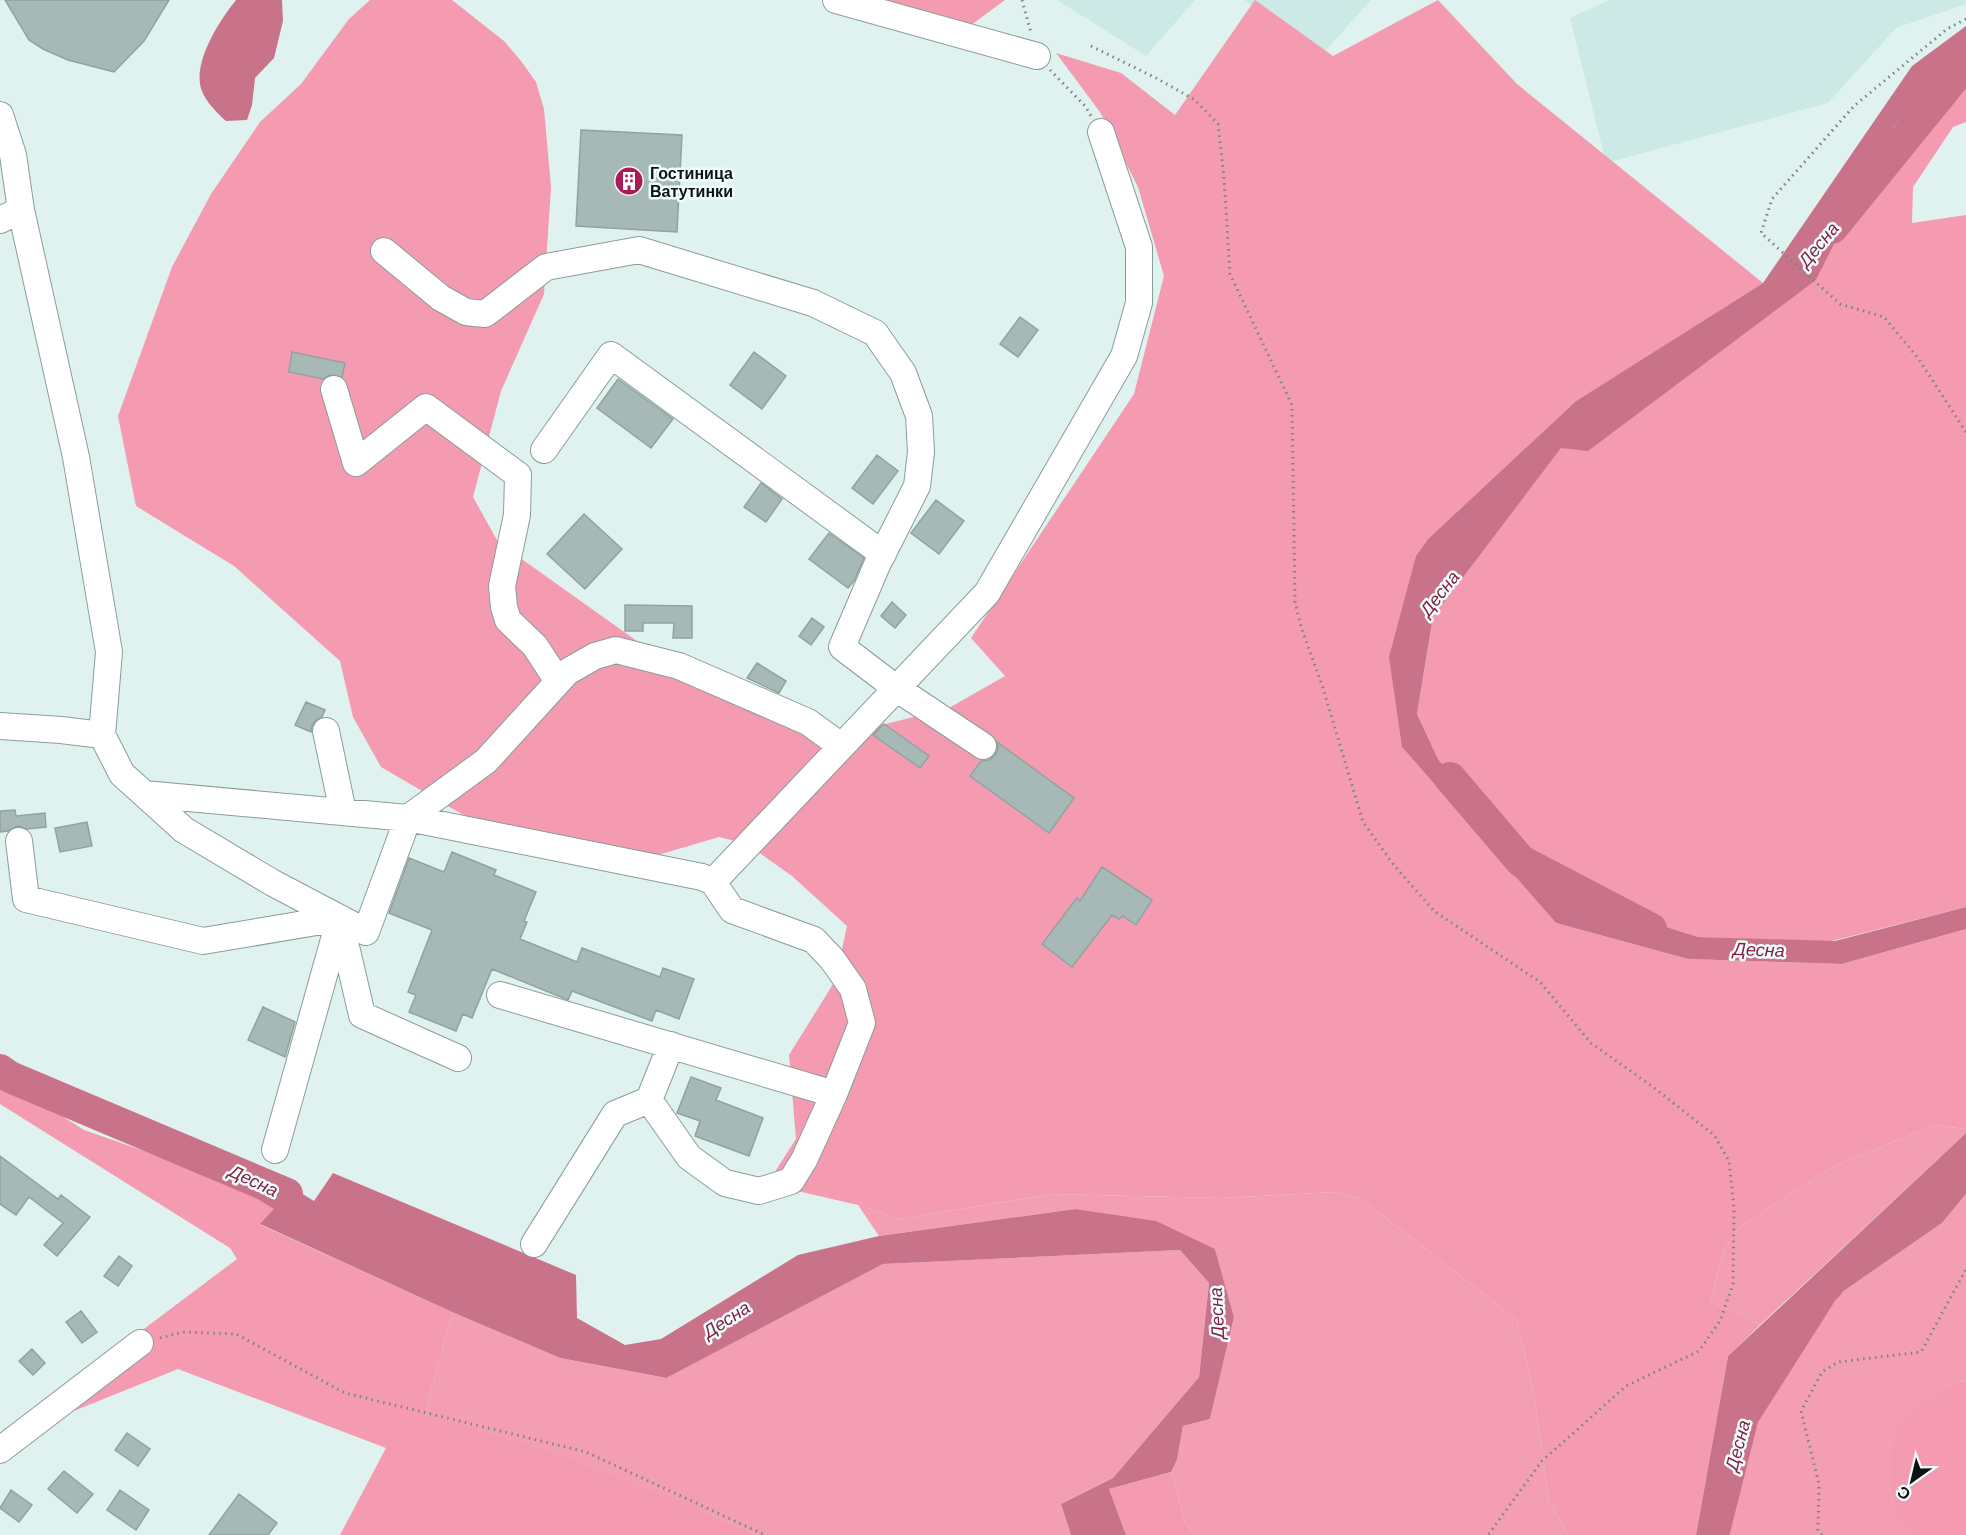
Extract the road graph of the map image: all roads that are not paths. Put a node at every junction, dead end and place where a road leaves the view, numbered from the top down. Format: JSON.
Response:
{"nodes":[{"id":1,"x":836,"y":0,"type":"edge"},
{"id":2,"x":1036,"y":56,"type":"road end"},
{"id":3,"x":0,"y":115,"type":"edge"},
{"id":4,"x":1101,"y":132,"type":"road end"},
{"id":5,"x":11,"y":215,"type":"edge"},
{"id":6,"x":384,"y":251,"type":"dead end"},
{"id":7,"x":334,"y":389,"type":"dead end"},
{"id":8,"x":544,"y":450,"type":"dead end"},
{"id":9,"x":883,"y":554,"type":"junction"},
{"id":10,"x":558,"y":681,"type":"junction"},
{"id":11,"x":896,"y":688,"type":"junction"},
{"id":12,"x":0,"y":726,"type":"edge"},
{"id":13,"x":326,"y":731,"type":"dead end"},
{"id":14,"x":102,"y":735,"type":"junction"},
{"id":15,"x":983,"y":746,"type":"dead end"},
{"id":16,"x":841,"y":747,"type":"junction"},
{"id":17,"x":144,"y":794,"type":"junction"},
{"id":18,"x":343,"y":812,"type":"junction"},
{"id":19,"x":408,"y":818,"type":"junction"},
{"id":20,"x":19,"y":841,"type":"dead end"},
{"id":21,"x":713,"y":882,"type":"junction"},
{"id":22,"x":340,"y":918,"type":"junction"},
{"id":23,"x":500,"y":995,"type":"dead end"},
{"id":24,"x":671,"y":1045,"type":"junction"},
{"id":25,"x":458,"y":1058,"type":"dead end"},
{"id":26,"x":834,"y":1094,"type":"junction"},
{"id":27,"x":649,"y":1100,"type":"junction"},
{"id":28,"x":276,"y":1150,"type":"dead end"},
{"id":29,"x":534,"y":1244,"type":"dead end"},
{"id":30,"x":140,"y":1343,"type":"road end"},
{"id":31,"x":0,"y":1450,"type":"edge"}],
"edges":[{"from":1,"to":2,"type":"street"},
{"from":3,"to":5,"type":"street"},
{"from":4,"to":11,"type":"street"},
{"from":5,"to":14,"type":"street"},
{"from":6,"to":9,"type":"street"},
{"from":7,"to":10,"type":"street"},
{"from":8,"to":9,"type":"street"},
{"from":9,"to":11,"type":"street"},
{"from":10,"to":16,"type":"street"},
{"from":10,"to":19,"type":"street"},
{"from":11,"to":15,"type":"street"},
{"from":11,"to":16,"type":"street"},
{"from":12,"to":14,"type":"street"},
{"from":13,"to":18,"type":"street"},
{"from":14,"to":17,"type":"street"},
{"from":16,"to":21,"type":"street"},
{"from":17,"to":18,"type":"street"},
{"from":17,"to":22,"type":"street"},
{"from":18,"to":19,"type":"street"},
{"from":19,"to":21,"type":"street"},
{"from":19,"to":22,"type":"street"},
{"from":20,"to":22,"type":"street"},
{"from":21,"to":26,"type":"street"},
{"from":22,"to":25,"type":"street"},
{"from":22,"to":28,"type":"street"},
{"from":23,"to":24,"type":"street"},
{"from":24,"to":26,"type":"street"},
{"from":24,"to":27,"type":"street"},
{"from":26,"to":27,"type":"street"},
{"from":27,"to":29,"type":"street"},
{"from":30,"to":31,"type":"street"}]}
